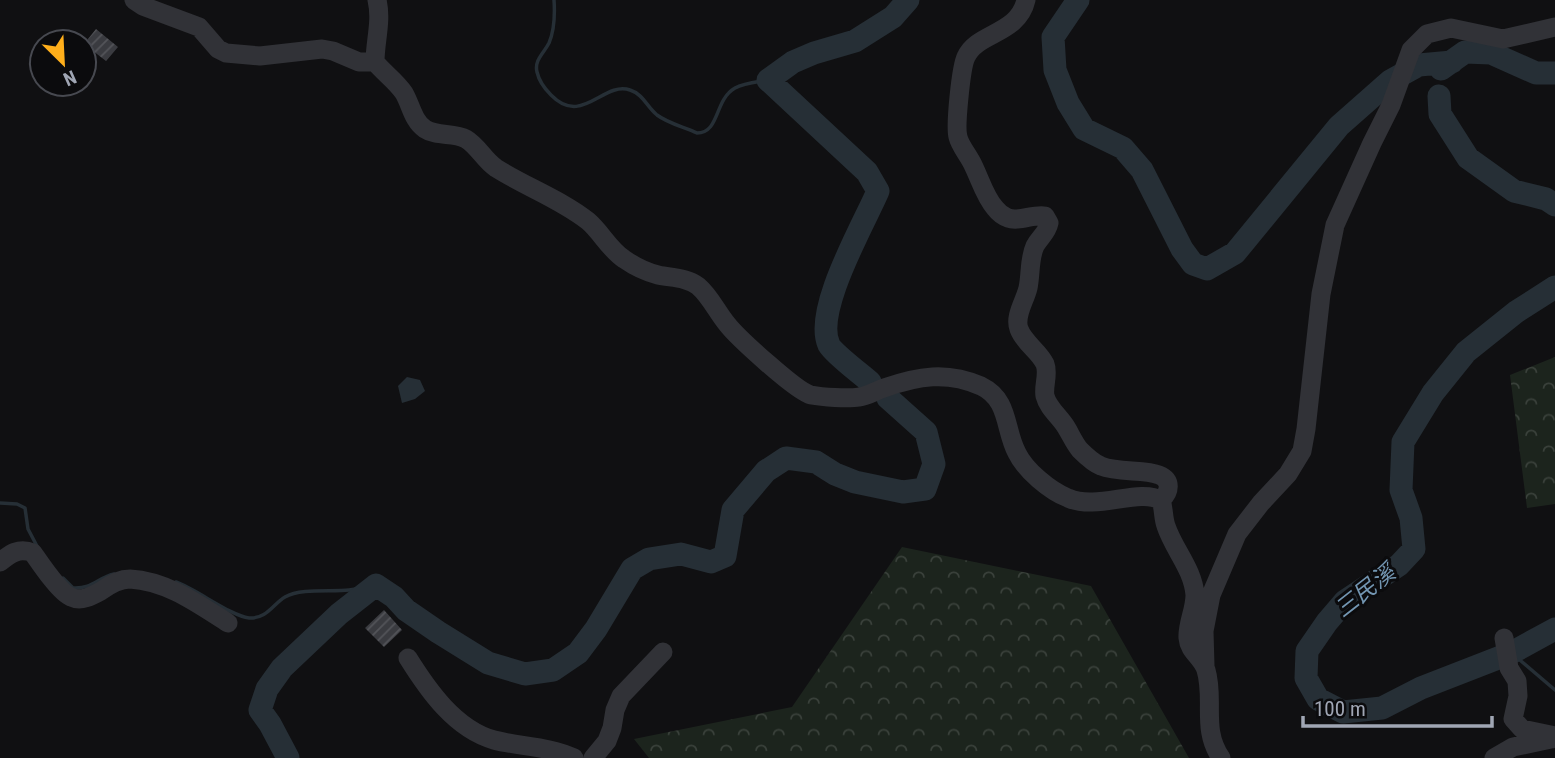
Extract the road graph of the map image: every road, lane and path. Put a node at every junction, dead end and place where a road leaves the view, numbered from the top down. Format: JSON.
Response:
{"nodes":[{"id":1,"x":134,"y":0,"type":"edge"},
{"id":2,"x":377,"y":0,"type":"edge"},
{"id":3,"x":1026,"y":0,"type":"edge"},
{"id":4,"x":1555,"y":27,"type":"edge"},
{"id":5,"x":375,"y":62,"type":"junction"},
{"id":6,"x":1161,"y":500,"type":"junction"},
{"id":7,"x":0,"y":562,"type":"edge"},
{"id":8,"x":228,"y":622,"type":"dead end"},
{"id":9,"x":1504,"y":638,"type":"dead end"},
{"id":10,"x":663,"y":652,"type":"dead end"},
{"id":11,"x":408,"y":658,"type":"dead end"},
{"id":12,"x":1205,"y":666,"type":"junction"},
{"id":13,"x":1555,"y":737,"type":"edge"},
{"id":14,"x":574,"y":758,"type":"edge"},
{"id":15,"x":593,"y":758,"type":"edge"},
{"id":16,"x":1221,"y":758,"type":"edge"},
{"id":17,"x":1494,"y":758,"type":"edge"}],
"edges":[{"from":1,"to":5,"type":"street"},
{"from":2,"to":5,"type":"street"},
{"from":3,"to":6,"type":"street"},
{"from":4,"to":12,"type":"street"},
{"from":5,"to":6,"type":"street"},
{"from":6,"to":12,"type":"street"},
{"from":7,"to":8,"type":"street"},
{"from":9,"to":13,"type":"street"},
{"from":10,"to":15,"type":"street"},
{"from":11,"to":14,"type":"street"},
{"from":12,"to":16,"type":"street"},
{"from":13,"to":17,"type":"street"}]}
